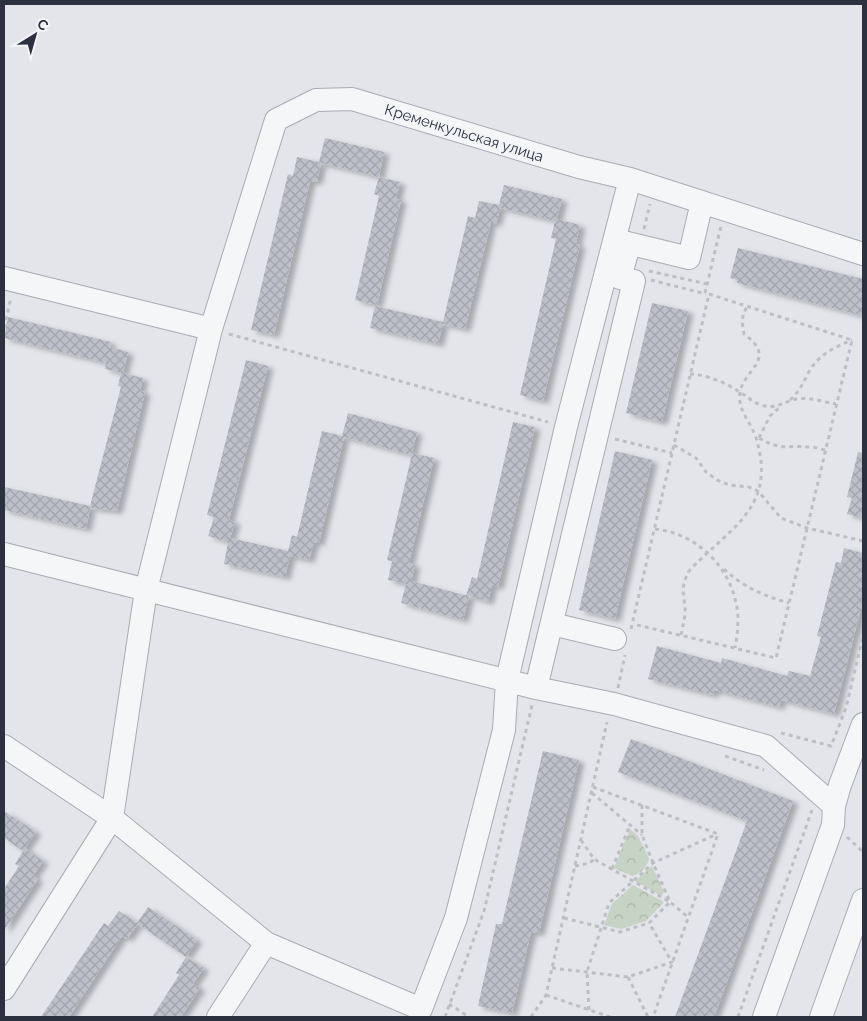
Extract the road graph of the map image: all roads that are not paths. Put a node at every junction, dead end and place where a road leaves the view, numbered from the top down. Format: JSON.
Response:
{"nodes":[{"id":1,"x":630,"y":178,"type":"junction"},
{"id":2,"x":702,"y":202,"type":"junction"},
{"id":3,"x":621,"y":242,"type":"junction"},
{"id":4,"x":863,"y":254,"type":"edge"},
{"id":5,"x":10,"y":279,"type":"edge"},
{"id":6,"x":211,"y":330,"type":"junction"},
{"id":7,"x":4,"y":554,"type":"edge"},
{"id":8,"x":146,"y":590,"type":"junction"},
{"id":9,"x":552,"y":624,"type":"junction"},
{"id":10,"x":624,"y":642,"type":"road end"},
{"id":11,"x":507,"y":680,"type":"junction"},
{"id":12,"x":536,"y":688,"type":"junction"},
{"id":13,"x":863,"y":724,"type":"edge"},
{"id":14,"x":4,"y":746,"type":"edge"},
{"id":15,"x":828,"y":811,"type":"junction"},
{"id":16,"x":112,"y":818,"type":"junction"},
{"id":17,"x":863,"y":900,"type":"edge"},
{"id":18,"x":266,"y":944,"type":"junction"},
{"id":19,"x":4,"y":989,"type":"edge"},
{"id":20,"x":430,"y":1008,"type":"edge"},
{"id":21,"x":218,"y":1017,"type":"edge"},
{"id":22,"x":764,"y":1017,"type":"edge"},
{"id":23,"x":821,"y":1017,"type":"edge"}],
"edges":[{"from":1,"to":2,"type":"street","name":"Кременкульская улица"},
{"from":1,"to":3,"type":"street"},
{"from":1,"to":6,"type":"street","name":"Кременкульская улица"},
{"from":2,"to":3,"type":"street"},
{"from":2,"to":4,"type":"street","name":"Кременкульская улица"},
{"from":3,"to":9,"type":"street"},
{"from":3,"to":11,"type":"street"},
{"from":5,"to":6,"type":"street"},
{"from":6,"to":8,"type":"street","name":"Кременкульская улица"},
{"from":7,"to":8,"type":"street"},
{"from":8,"to":11,"type":"street"},
{"from":8,"to":16,"type":"street","name":"Кременкульская улица"},
{"from":9,"to":10,"type":"street"},
{"from":9,"to":12,"type":"street"},
{"from":11,"to":12,"type":"street"},
{"from":11,"to":20,"type":"street"},
{"from":12,"to":15,"type":"street"},
{"from":13,"to":15,"type":"street"},
{"from":14,"to":16,"type":"street"},
{"from":15,"to":22,"type":"street"},
{"from":16,"to":18,"type":"street"},
{"from":16,"to":19,"type":"street"},
{"from":17,"to":23,"type":"street"},
{"from":18,"to":20,"type":"street"},
{"from":18,"to":21,"type":"street"}]}
